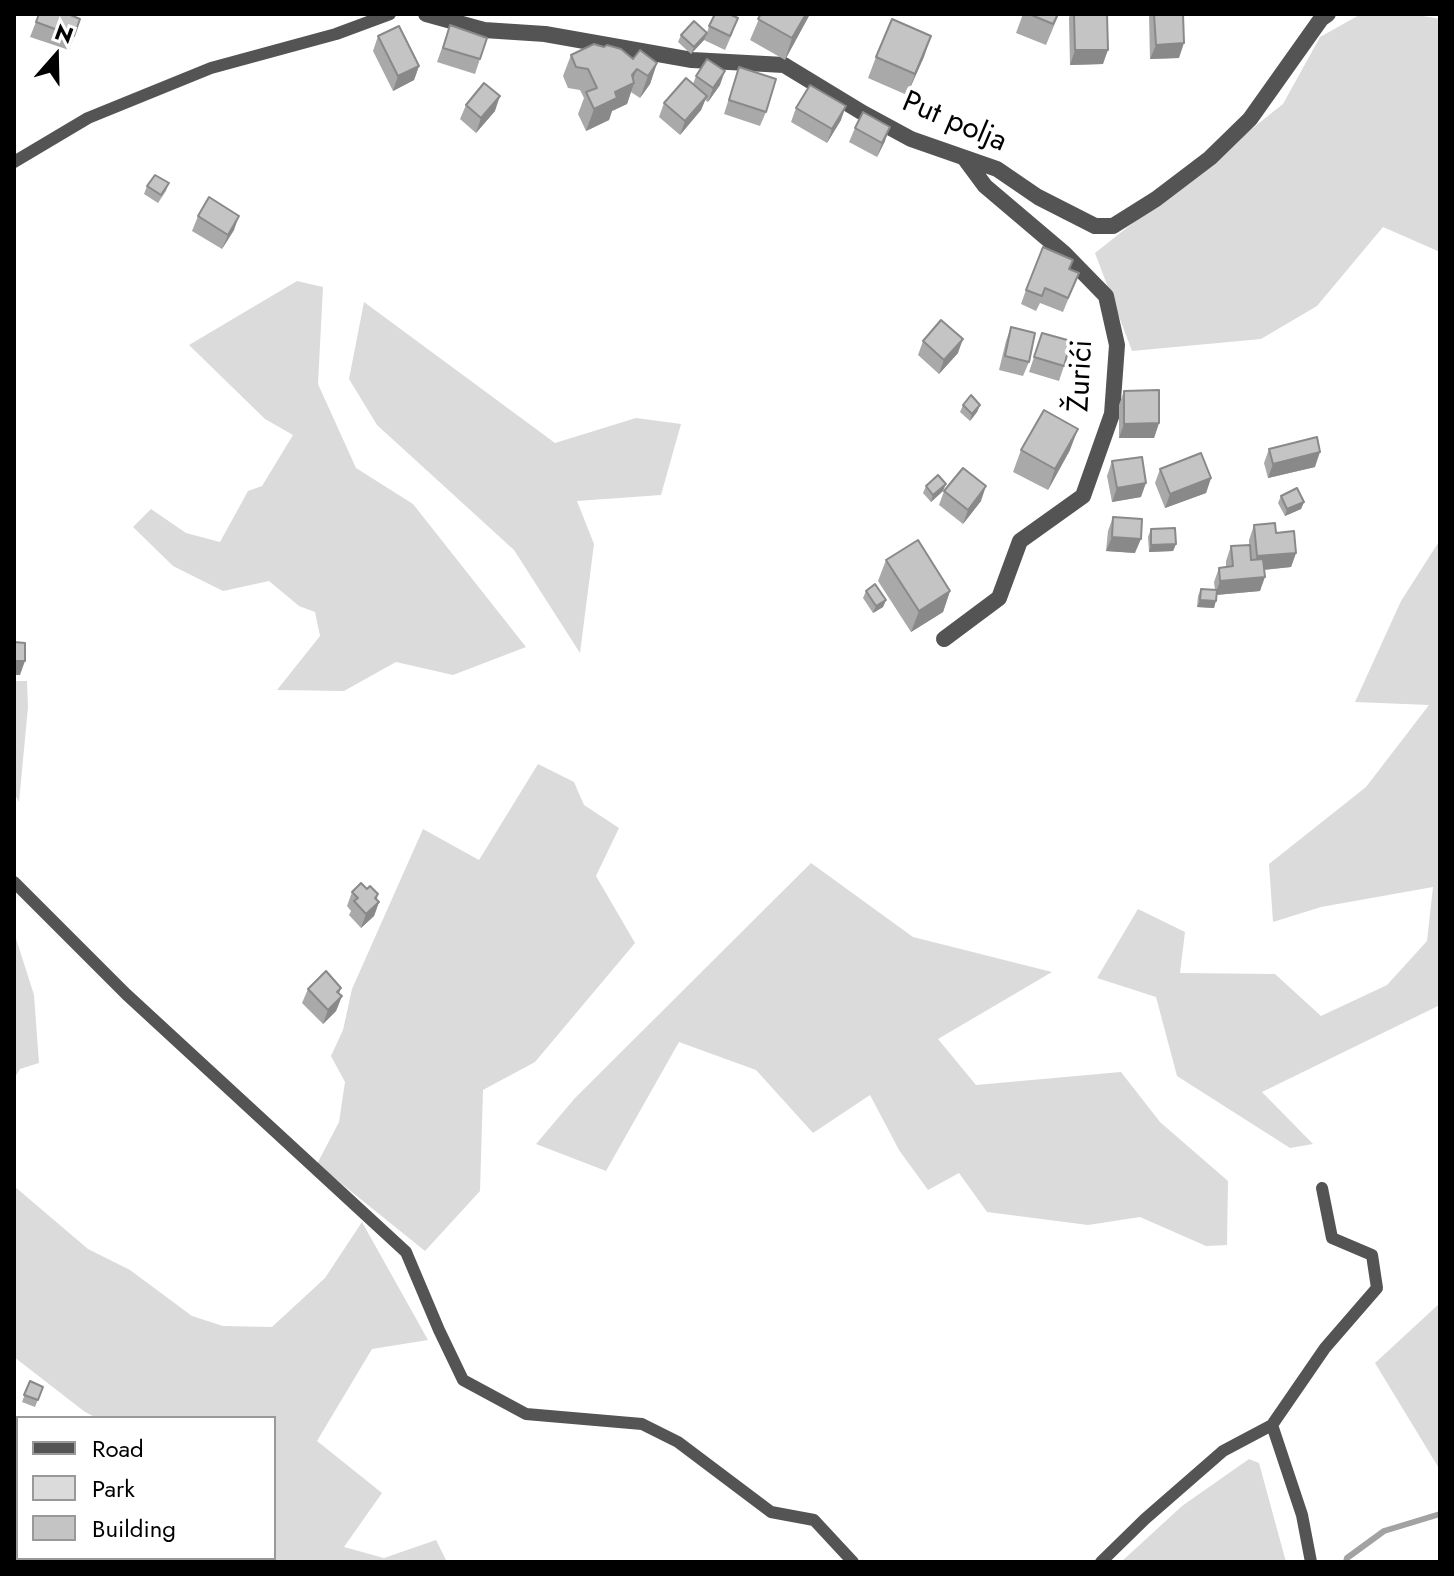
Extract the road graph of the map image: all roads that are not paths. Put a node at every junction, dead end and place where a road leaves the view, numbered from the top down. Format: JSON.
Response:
{"nodes":[{"id":1,"x":390,"y":14,"type":"edge"},
{"id":2,"x":426,"y":14,"type":"edge"},
{"id":3,"x":1328,"y":14,"type":"edge"},
{"id":4,"x":964,"y":158,"type":"junction"},
{"id":5,"x":14,"y":162,"type":"edge"},
{"id":6,"x":944,"y":639,"type":"dead end"},
{"id":7,"x":14,"y":882,"type":"edge"},
{"id":8,"x":1322,"y":1188,"type":"dead end"},
{"id":9,"x":1272,"y":1425,"type":"junction"},
{"id":10,"x":853,"y":1562,"type":"edge"},
{"id":11,"x":1101,"y":1562,"type":"edge"},
{"id":12,"x":1311,"y":1562,"type":"edge"}],
"edges":[{"from":1,"to":5,"type":"lane"},
{"from":2,"to":4,"type":"street","name":"Put polja"},
{"from":3,"to":4,"type":"street","name":"Put polja"},
{"from":4,"to":6,"type":"street","name":"Žurići"},
{"from":7,"to":10,"type":"lane"},
{"from":8,"to":9,"type":"lane"},
{"from":9,"to":11,"type":"lane"},
{"from":9,"to":12,"type":"lane"}]}
